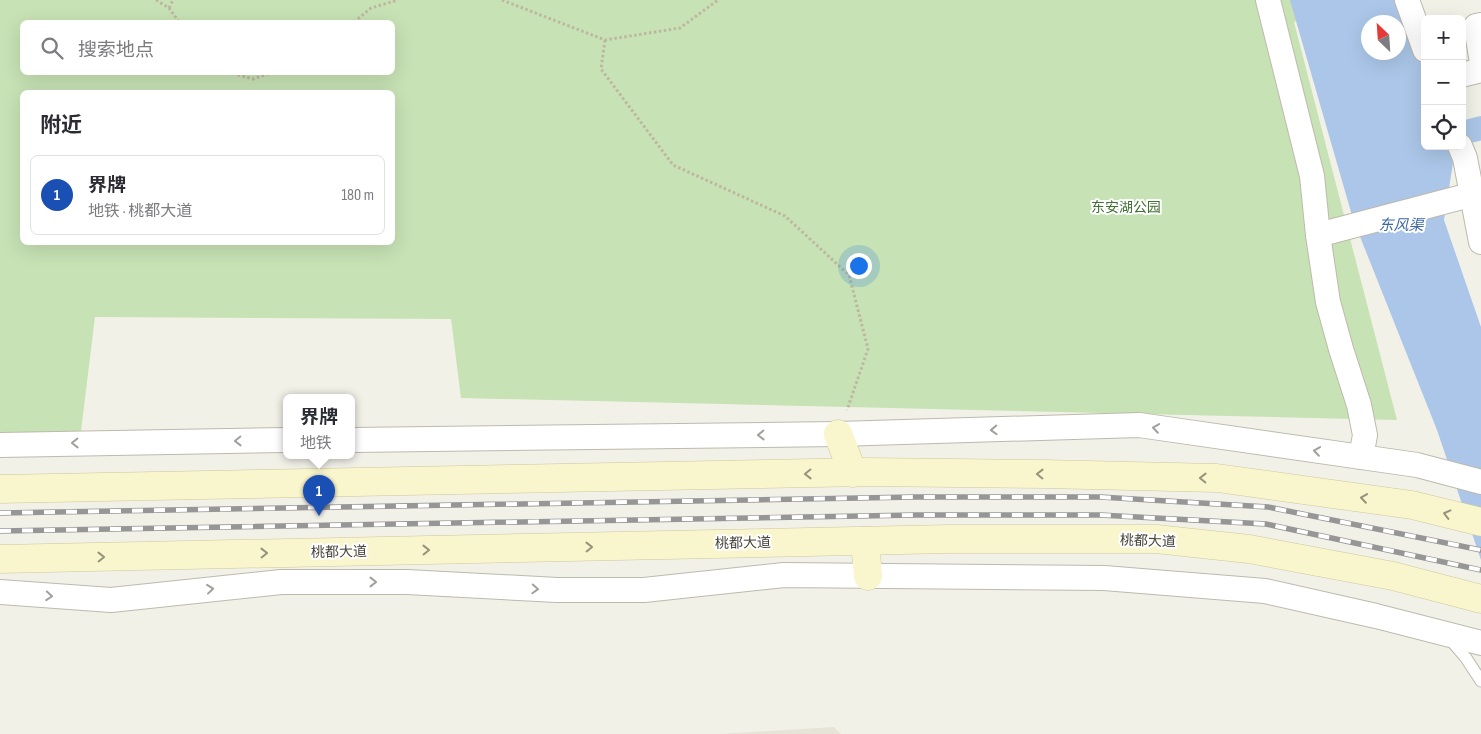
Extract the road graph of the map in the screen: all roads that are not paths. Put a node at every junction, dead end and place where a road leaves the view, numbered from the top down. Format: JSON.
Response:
{"nodes":[{"id":1,"x":1268,"y":0,"type":"edge"},
{"id":2,"x":1407,"y":0,"type":"edge"},
{"id":3,"x":1481,"y":25,"type":"edge"},
{"id":4,"x":1421,"y":39,"type":"edge"},
{"id":5,"x":1481,"y":58,"type":"edge"},
{"id":6,"x":1481,"y":70,"type":"edge"},
{"id":7,"x":1466,"y":74,"type":"edge"},
{"id":8,"x":1463,"y":152,"type":"edge"},
{"id":9,"x":1477,"y":193,"type":"edge"},
{"id":10,"x":1318,"y":235,"type":"junction"},
{"id":11,"x":1481,"y":242,"type":"edge"},
{"id":12,"x":838,"y":434,"type":"junction"},
{"id":13,"x":283,"y":440,"type":"edge"},
{"id":14,"x":355,"y":440,"type":"edge"},
{"id":15,"x":0,"y":445,"type":"edge"},
{"id":16,"x":1361,"y":457,"type":"junction"},
{"id":17,"x":853,"y":473,"type":"junction"},
{"id":18,"x":1481,"y":482,"type":"edge"},
{"id":19,"x":0,"y":489,"type":"edge"},
{"id":20,"x":1481,"y":522,"type":"edge"},
{"id":21,"x":865,"y":541,"type":"junction"},
{"id":22,"x":0,"y":559,"type":"edge"},
{"id":23,"x":868,"y":576,"type":"junction"},
{"id":24,"x":0,"y":592,"type":"edge"},
{"id":25,"x":1481,"y":599,"type":"edge"},
{"id":26,"x":1463,"y":638,"type":"edge"},
{"id":27,"x":1481,"y":681,"type":"edge"}],
"edges":[{"from":1,"to":10,"type":"street"},
{"from":2,"to":4,"type":"street"},
{"from":3,"to":5,"type":"street"},
{"from":6,"to":7,"type":"street"},
{"from":8,"to":9,"type":"street"},
{"from":9,"to":10,"type":"street"},
{"from":9,"to":11,"type":"street"},
{"from":10,"to":16,"type":"street"},
{"from":12,"to":14,"type":"street","one_way":true},
{"from":16,"to":12,"type":"street","one_way":true},
{"from":12,"to":17,"type":"main road"},
{"from":13,"to":15,"type":"street","one_way":true},
{"from":16,"to":18,"type":"street"},
{"from":17,"to":19,"type":"main road","one_way":true},
{"from":20,"to":17,"type":"main road","one_way":true},
{"from":22,"to":21,"type":"main road","name":"桃都大道","one_way":true},
{"from":21,"to":23,"type":"main road"},
{"from":21,"to":25,"type":"main road","name":"桃都大道"},
{"from":24,"to":23,"type":"street","one_way":true},
{"from":23,"to":26,"type":"street"},
{"from":26,"to":27,"type":"lane"}]}
